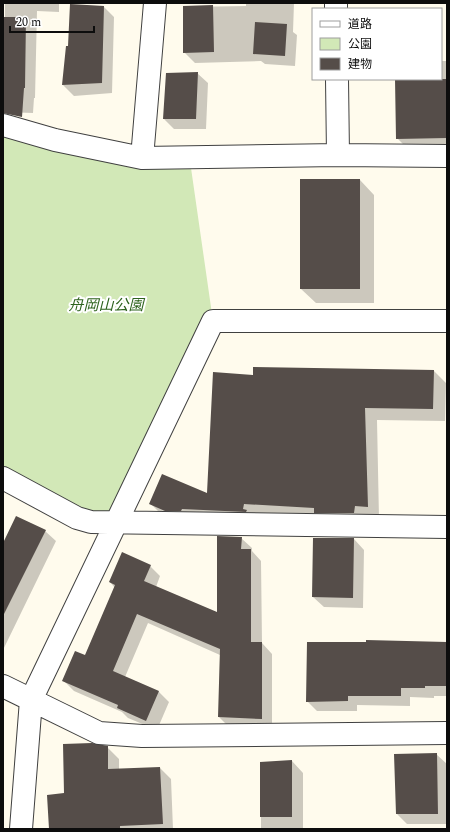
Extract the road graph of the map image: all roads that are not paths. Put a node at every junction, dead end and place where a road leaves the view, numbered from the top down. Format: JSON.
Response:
{"nodes":[{"id":1,"x":155,"y":3,"type":"edge"},
{"id":2,"x":337,"y":80,"type":"edge"},
{"id":3,"x":3,"y":125,"type":"edge"},
{"id":4,"x":338,"y":155,"type":"junction"},
{"id":5,"x":447,"y":156,"type":"edge"},
{"id":6,"x":142,"y":158,"type":"junction"},
{"id":7,"x":447,"y":321,"type":"edge"},
{"id":8,"x":3,"y":478,"type":"edge"},
{"id":9,"x":116,"y":522,"type":"junction"},
{"id":10,"x":447,"y":527,"type":"edge"},
{"id":11,"x":3,"y":686,"type":"edge"},
{"id":12,"x":31,"y":700,"type":"junction"},
{"id":13,"x":447,"y":733,"type":"edge"},
{"id":14,"x":22,"y":829,"type":"edge"}],
"edges":[{"from":1,"to":6,"type":"street"},
{"from":2,"to":4,"type":"street"},
{"from":3,"to":6,"type":"street"},
{"from":4,"to":5,"type":"street"},
{"from":4,"to":6,"type":"street"},
{"from":7,"to":9,"type":"street"},
{"from":8,"to":9,"type":"street"},
{"from":9,"to":10,"type":"street"},
{"from":9,"to":12,"type":"street"},
{"from":11,"to":12,"type":"street"},
{"from":12,"to":13,"type":"street"},
{"from":12,"to":14,"type":"street"}]}
